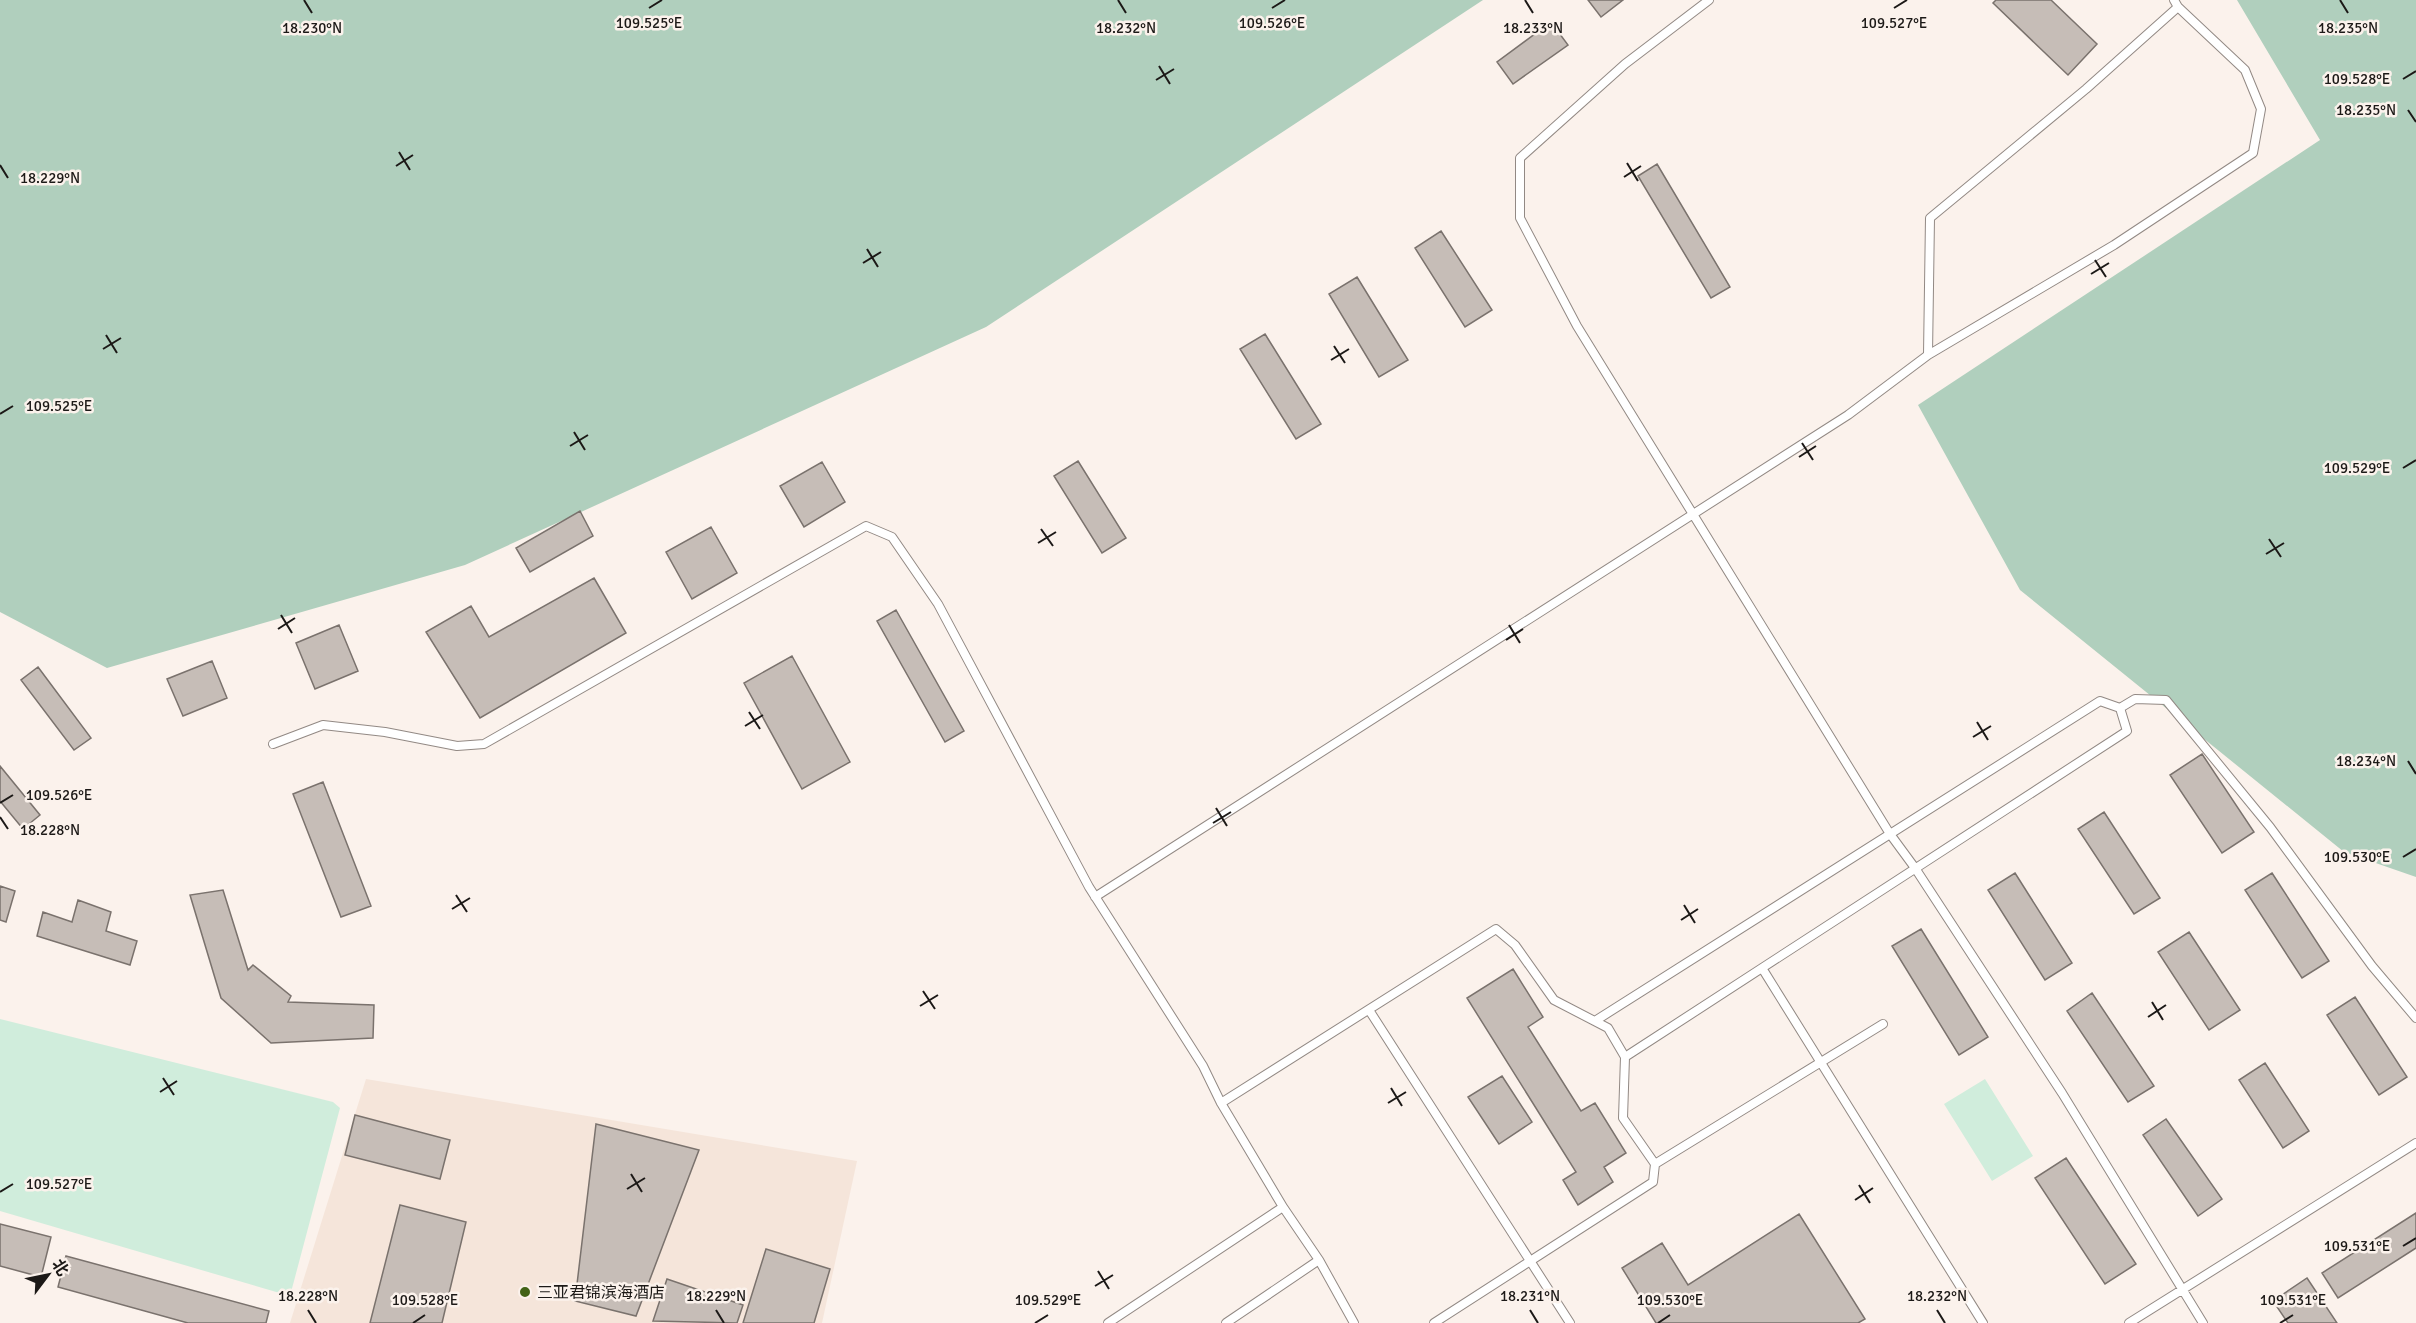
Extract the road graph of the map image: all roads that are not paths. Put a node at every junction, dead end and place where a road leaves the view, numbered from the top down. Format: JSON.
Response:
{"nodes":[{"id":1,"x":1709,"y":0,"type":"edge"},
{"id":2,"x":2176,"y":4,"type":"edge"},
{"id":3,"x":1928,"y":355,"type":"junction"},
{"id":4,"x":1695,"y":514,"type":"junction"},
{"id":5,"x":2120,"y":708,"type":"junction"},
{"id":6,"x":273,"y":744,"type":"dead end"},
{"id":7,"x":1890,"y":834,"type":"junction"},
{"id":8,"x":1915,"y":868,"type":"junction"},
{"id":9,"x":1095,"y":897,"type":"junction"},
{"id":10,"x":1762,"y":968,"type":"junction"},
{"id":11,"x":1369,"y":1010,"type":"junction"},
{"id":12,"x":2416,"y":1018,"type":"edge"},
{"id":13,"x":1595,"y":1021,"type":"junction"},
{"id":14,"x":1883,"y":1024,"type":"dead end"},
{"id":15,"x":1625,"y":1057,"type":"junction"},
{"id":16,"x":1820,"y":1063,"type":"junction"},
{"id":17,"x":1221,"y":1103,"type":"junction"},
{"id":18,"x":2416,"y":1143,"type":"edge"},
{"id":19,"x":1655,"y":1164,"type":"junction"},
{"id":20,"x":1283,"y":1207,"type":"junction"},
{"id":21,"x":1319,"y":1260,"type":"junction"},
{"id":22,"x":1530,"y":1261,"type":"junction"},
{"id":23,"x":2182,"y":1290,"type":"junction"},
{"id":24,"x":1108,"y":1323,"type":"edge"},
{"id":25,"x":1226,"y":1323,"type":"edge"},
{"id":26,"x":1354,"y":1323,"type":"edge"},
{"id":27,"x":1434,"y":1323,"type":"edge"},
{"id":28,"x":1570,"y":1323,"type":"edge"},
{"id":29,"x":1983,"y":1323,"type":"edge"},
{"id":30,"x":2129,"y":1323,"type":"edge"},
{"id":31,"x":2203,"y":1323,"type":"edge"}],
"edges":[{"from":1,"to":4,"type":"lane"},
{"from":2,"to":3,"type":"lane"},
{"from":2,"to":3,"type":"lane"},
{"from":3,"to":4,"type":"lane"},
{"from":4,"to":7,"type":"lane"},
{"from":4,"to":9,"type":"lane"},
{"from":5,"to":7,"type":"lane"},
{"from":5,"to":8,"type":"lane"},
{"from":5,"to":12,"type":"lane"},
{"from":6,"to":9,"type":"lane"},
{"from":7,"to":8,"type":"lane"},
{"from":7,"to":13,"type":"lane"},
{"from":8,"to":10,"type":"lane"},
{"from":8,"to":23,"type":"lane"},
{"from":9,"to":17,"type":"lane"},
{"from":10,"to":15,"type":"lane"},
{"from":10,"to":16,"type":"lane"},
{"from":11,"to":13,"type":"lane"},
{"from":11,"to":17,"type":"lane"},
{"from":11,"to":22,"type":"lane"},
{"from":13,"to":15,"type":"lane"},
{"from":14,"to":16,"type":"lane"},
{"from":15,"to":19,"type":"lane"},
{"from":16,"to":19,"type":"lane"},
{"from":16,"to":29,"type":"lane"},
{"from":17,"to":20,"type":"lane"},
{"from":18,"to":23,"type":"lane"},
{"from":19,"to":22,"type":"lane"},
{"from":20,"to":21,"type":"lane"},
{"from":20,"to":24,"type":"lane"},
{"from":21,"to":25,"type":"lane"},
{"from":21,"to":26,"type":"lane"},
{"from":22,"to":27,"type":"lane"},
{"from":22,"to":28,"type":"lane"},
{"from":23,"to":30,"type":"lane"},
{"from":23,"to":31,"type":"lane"}]}
